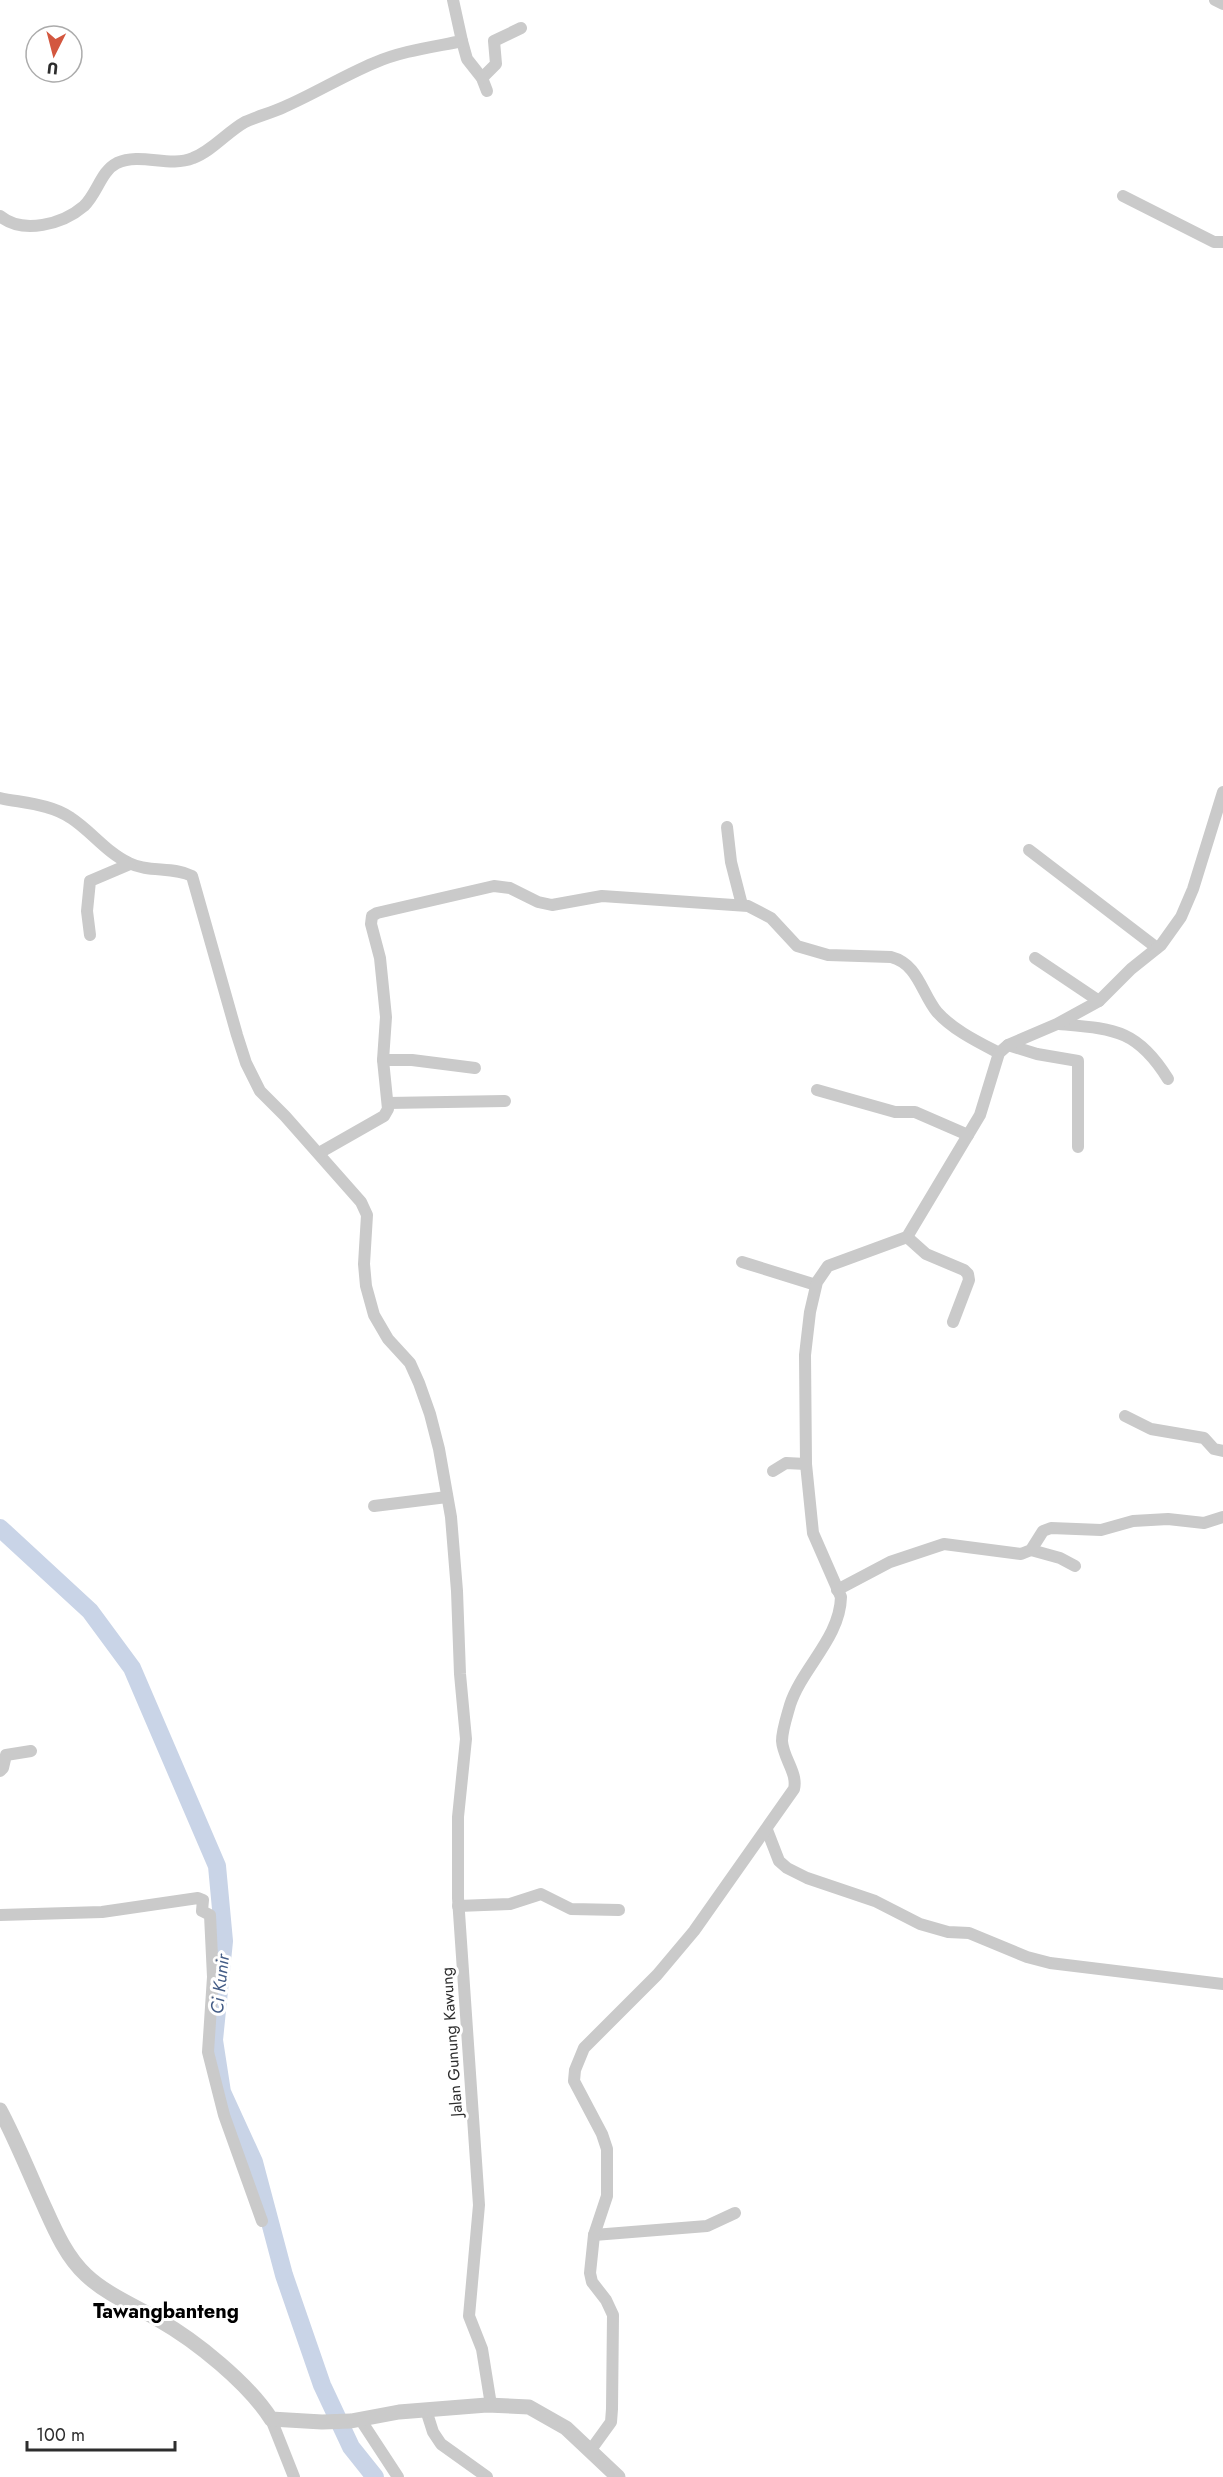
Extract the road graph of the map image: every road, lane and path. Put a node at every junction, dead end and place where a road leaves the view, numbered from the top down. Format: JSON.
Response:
{"nodes":[{"id":1,"x":453,"y":0,"type":"edge"},
{"id":2,"x":1215,"y":0,"type":"edge"},
{"id":3,"x":1223,"y":4,"type":"edge"},
{"id":4,"x":521,"y":28,"type":"dead end"},
{"id":5,"x":462,"y":41,"type":"junction"},
{"id":6,"x":482,"y":78,"type":"junction"},
{"id":7,"x":488,"y":91,"type":"dead end"},
{"id":8,"x":1123,"y":196,"type":"dead end"},
{"id":9,"x":0,"y":216,"type":"edge"},
{"id":10,"x":1223,"y":242,"type":"edge"},
{"id":11,"x":1223,"y":792,"type":"edge"},
{"id":12,"x":0,"y":798,"type":"edge"},
{"id":13,"x":1221,"y":811,"type":"edge"},
{"id":14,"x":728,"y":827,"type":"dead end"},
{"id":15,"x":1029,"y":850,"type":"dead end"},
{"id":16,"x":130,"y":864,"type":"junction"},
{"id":17,"x":742,"y":905,"type":"junction"},
{"id":18,"x":90,"y":935,"type":"dead end"},
{"id":19,"x":1158,"y":948,"type":"junction"},
{"id":20,"x":1035,"y":958,"type":"dead end"},
{"id":21,"x":1099,"y":1001,"type":"junction"},
{"id":22,"x":1057,"y":1024,"type":"junction"},
{"id":23,"x":1003,"y":1049,"type":"junction"},
{"id":24,"x":383,"y":1060,"type":"junction"},
{"id":25,"x":475,"y":1068,"type":"dead end"},
{"id":26,"x":1168,"y":1079,"type":"dead end"},
{"id":27,"x":817,"y":1090,"type":"dead end"},
{"id":28,"x":505,"y":1101,"type":"dead end"},
{"id":29,"x":388,"y":1103,"type":"junction"},
{"id":30,"x":968,"y":1135,"type":"junction"},
{"id":31,"x":1078,"y":1147,"type":"dead end"},
{"id":32,"x":319,"y":1154,"type":"junction"},
{"id":33,"x":907,"y":1236,"type":"junction"},
{"id":34,"x":742,"y":1262,"type":"dead end"},
{"id":35,"x":816,"y":1285,"type":"junction"},
{"id":36,"x":953,"y":1322,"type":"dead end"},
{"id":37,"x":1125,"y":1416,"type":"dead end"},
{"id":38,"x":1223,"y":1450,"type":"edge"},
{"id":39,"x":806,"y":1464,"type":"junction"},
{"id":40,"x":773,"y":1471,"type":"dead end"},
{"id":41,"x":447,"y":1497,"type":"junction"},
{"id":42,"x":374,"y":1506,"type":"dead end"},
{"id":43,"x":1223,"y":1517,"type":"edge"},
{"id":44,"x":1031,"y":1550,"type":"junction"},
{"id":45,"x":1075,"y":1566,"type":"dead end"},
{"id":46,"x":837,"y":1590,"type":"junction"},
{"id":47,"x":30,"y":1751,"type":"dead end"},
{"id":48,"x":0,"y":1771,"type":"edge"},
{"id":49,"x":767,"y":1830,"type":"junction"},
{"id":50,"x":458,"y":1906,"type":"junction"},
{"id":51,"x":619,"y":1910,"type":"dead end"},
{"id":52,"x":0,"y":1915,"type":"edge"},
{"id":53,"x":1223,"y":1984,"type":"edge"},
{"id":54,"x":0,"y":2110,"type":"edge"},
{"id":55,"x":735,"y":2213,"type":"dead end"},
{"id":56,"x":262,"y":2220,"type":"dead end"},
{"id":57,"x":594,"y":2235,"type":"junction"},
{"id":58,"x":491,"y":2405,"type":"junction"},
{"id":59,"x":426,"y":2410,"type":"junction"},
{"id":60,"x":271,"y":2419,"type":"junction"},
{"id":61,"x":355,"y":2420,"type":"junction"},
{"id":62,"x":590,"y":2451,"type":"junction"},
{"id":63,"x":294,"y":2477,"type":"edge"},
{"id":64,"x":398,"y":2477,"type":"edge"},
{"id":65,"x":487,"y":2477,"type":"edge"},
{"id":66,"x":618,"y":2477,"type":"edge"}],
"edges":[{"from":1,"to":5,"type":"street"},
{"from":2,"to":3,"type":"street"},
{"from":4,"to":6,"type":"street"},
{"from":5,"to":6,"type":"street"},
{"from":5,"to":9,"type":"street"},
{"from":6,"to":7,"type":"street"},
{"from":8,"to":10,"type":"street"},
{"from":11,"to":13,"type":"street"},
{"from":12,"to":16,"type":"street"},
{"from":13,"to":19,"type":"street"},
{"from":14,"to":17,"type":"street"},
{"from":15,"to":19,"type":"street"},
{"from":16,"to":18,"type":"street"},
{"from":16,"to":32,"type":"street","name":"Jalan Gunung Kawung"},
{"from":17,"to":23,"type":"street"},
{"from":17,"to":24,"type":"street"},
{"from":19,"to":21,"type":"street"},
{"from":20,"to":21,"type":"street"},
{"from":21,"to":22,"type":"street"},
{"from":22,"to":23,"type":"street"},
{"from":22,"to":26,"type":"street"},
{"from":23,"to":30,"type":"street"},
{"from":23,"to":31,"type":"street"},
{"from":24,"to":25,"type":"street"},
{"from":24,"to":29,"type":"street"},
{"from":27,"to":30,"type":"street"},
{"from":28,"to":29,"type":"street"},
{"from":29,"to":32,"type":"street"},
{"from":30,"to":33,"type":"street"},
{"from":32,"to":41,"type":"street","name":"Jalan Gunung Kawung"},
{"from":33,"to":35,"type":"street"},
{"from":33,"to":36,"type":"street"},
{"from":34,"to":35,"type":"street"},
{"from":35,"to":39,"type":"street"},
{"from":37,"to":38,"type":"street"},
{"from":39,"to":40,"type":"street"},
{"from":39,"to":46,"type":"street"},
{"from":41,"to":42,"type":"street"},
{"from":41,"to":50,"type":"street","name":"Jalan Gunung Kawung"},
{"from":43,"to":44,"type":"street"},
{"from":44,"to":45,"type":"street"},
{"from":44,"to":46,"type":"street"},
{"from":46,"to":49,"type":"street"},
{"from":47,"to":48,"type":"street"},
{"from":49,"to":53,"type":"street"},
{"from":49,"to":57,"type":"street"},
{"from":50,"to":51,"type":"street"},
{"from":50,"to":58,"type":"street","name":"Jalan Gunung Kawung"},
{"from":52,"to":56,"type":"street"},
{"from":54,"to":60,"type":"street"},
{"from":55,"to":57,"type":"street"},
{"from":57,"to":62,"type":"street"},
{"from":58,"to":59,"type":"street"},
{"from":58,"to":62,"type":"street"},
{"from":59,"to":61,"type":"street"},
{"from":59,"to":65,"type":"street"},
{"from":60,"to":61,"type":"street"},
{"from":60,"to":63,"type":"street"},
{"from":61,"to":64,"type":"street"},
{"from":62,"to":66,"type":"street"}]}
